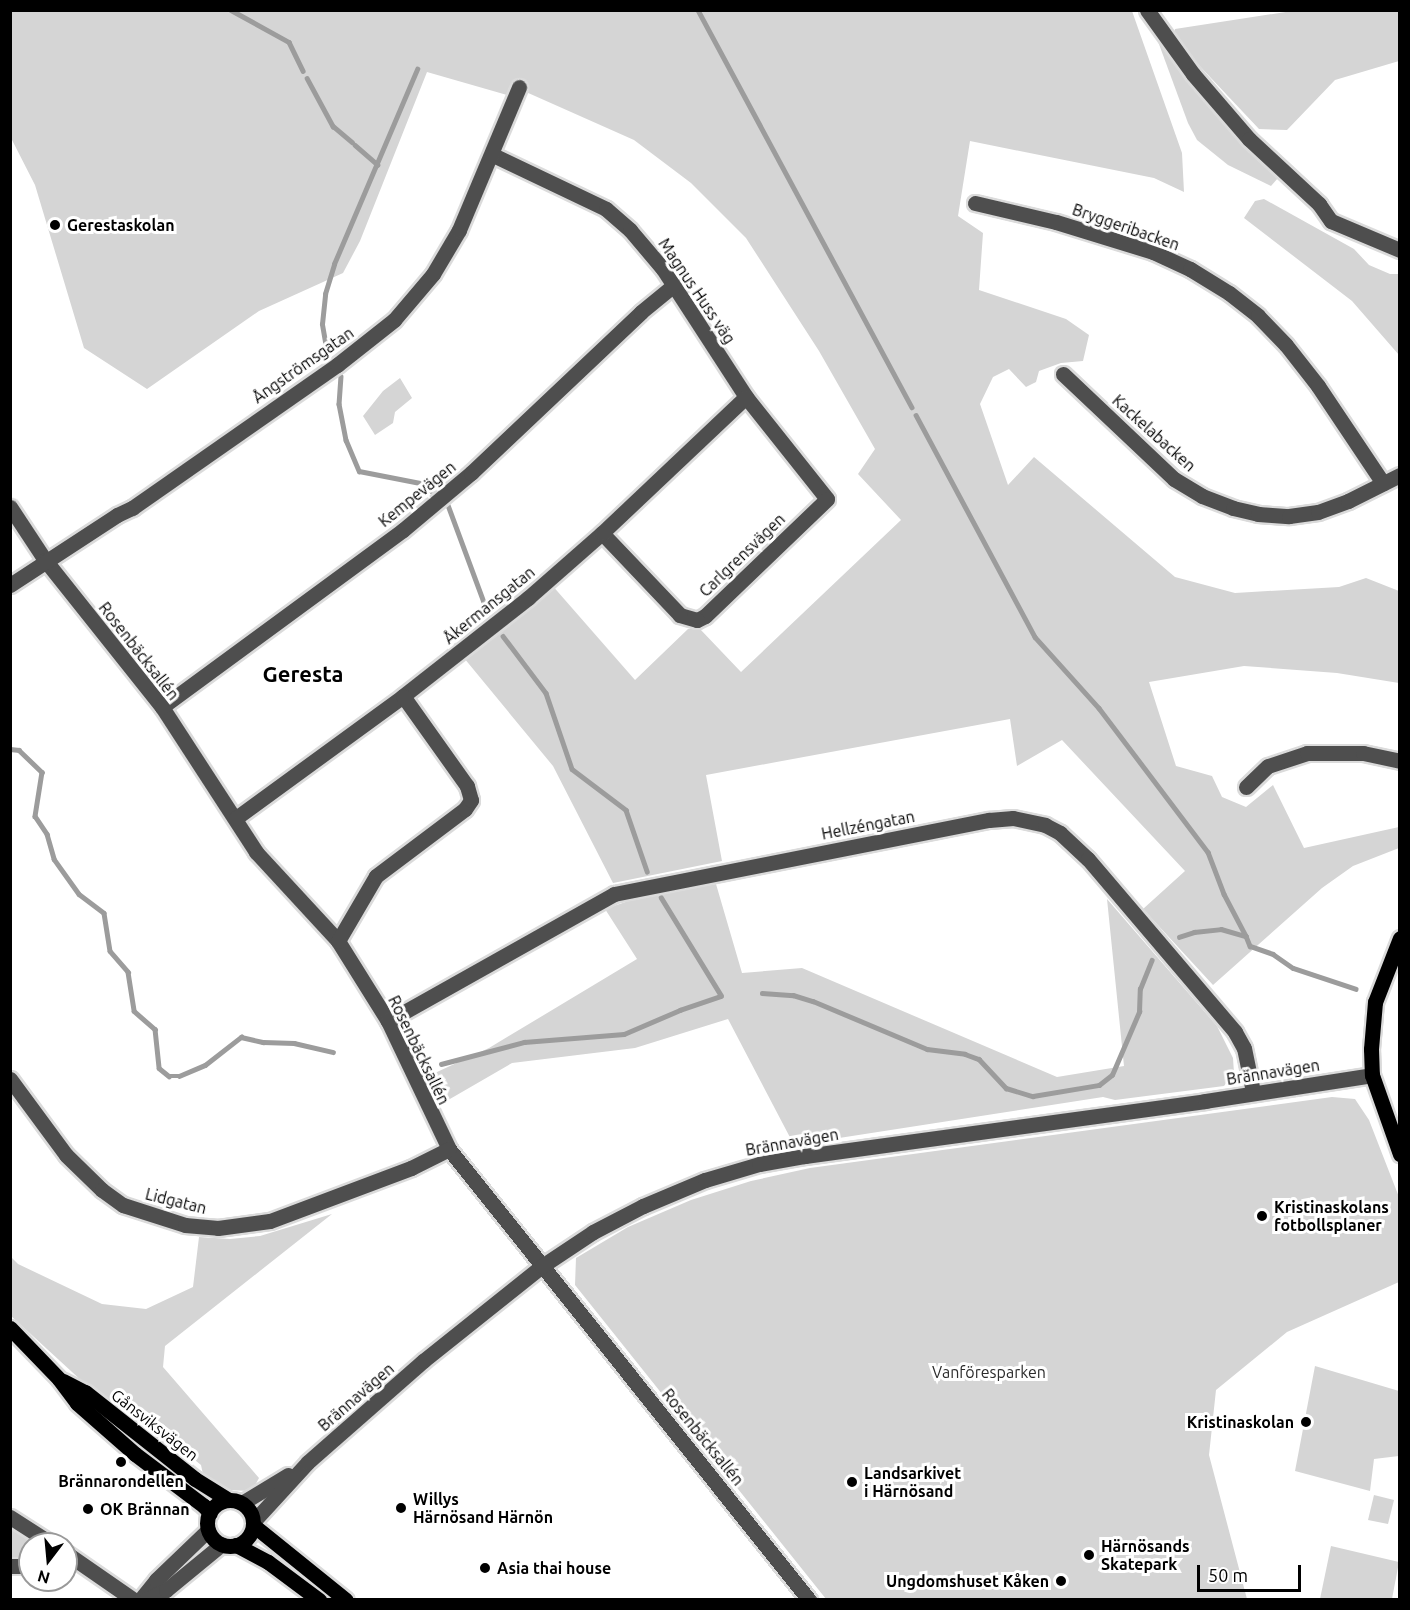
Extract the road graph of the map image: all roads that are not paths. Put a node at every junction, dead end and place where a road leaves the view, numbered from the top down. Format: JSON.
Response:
{"nodes":[{"id":1,"x":1147,"y":10,"type":"edge"},
{"id":2,"x":519,"y":87,"type":"dead end"},
{"id":3,"x":493,"y":155,"type":"junction"},
{"id":4,"x":975,"y":203,"type":"dead end"},
{"id":5,"x":1400,"y":250,"type":"edge"},
{"id":6,"x":674,"y":285,"type":"junction"},
{"id":7,"x":1063,"y":374,"type":"dead end"},
{"id":8,"x":746,"y":397,"type":"junction"},
{"id":9,"x":1400,"y":476,"type":"edge"},
{"id":10,"x":1383,"y":483,"type":"junction"},
{"id":11,"x":827,"y":499,"type":"joint"},
{"id":12,"x":10,"y":507,"type":"edge"},
{"id":13,"x":602,"y":533,"type":"junction"},
{"id":14,"x":45,"y":561,"type":"junction"},
{"id":15,"x":10,"y":585,"type":"edge"},
{"id":16,"x":403,"y":696,"type":"junction"},
{"id":17,"x":162,"y":707,"type":"junction"},
{"id":18,"x":1400,"y":761,"type":"edge"},
{"id":19,"x":1246,"y":787,"type":"dead end"},
{"id":20,"x":236,"y":818,"type":"junction"},
{"id":21,"x":1400,"y":938,"type":"edge"},
{"id":22,"x":338,"y":941,"type":"junction"},
{"id":23,"x":388,"y":1021,"type":"junction"},
{"id":24,"x":1372,"y":1075,"type":"junction"},
{"id":25,"x":10,"y":1079,"type":"edge"},
{"id":26,"x":1253,"y":1092,"type":"junction"},
{"id":27,"x":449,"y":1149,"type":"junction"},
{"id":28,"x":1400,"y":1154,"type":"edge"},
{"id":29,"x":542,"y":1266,"type":"junction"},
{"id":30,"x":10,"y":1328,"type":"edge"},
{"id":31,"x":59,"y":1378,"type":"junction"},
{"id":32,"x":308,"y":1462,"type":"junction"},
{"id":33,"x":235,"y":1501,"type":"junction"},
{"id":34,"x":210,"y":1513,"type":"junction"},
{"id":35,"x":10,"y":1517,"type":"edge"},
{"id":36,"x":253,"y":1523,"type":"junction"},
{"id":37,"x":208,"y":1530,"type":"junction"},
{"id":38,"x":33,"y":1532,"type":"edge"},
{"id":39,"x":229,"y":1544,"type":"junction"},
{"id":40,"x":78,"y":1561,"type":"edge"},
{"id":41,"x":134,"y":1599,"type":"edge"},
{"id":42,"x":143,"y":1599,"type":"edge"},
{"id":43,"x":318,"y":1599,"type":"edge"},
{"id":44,"x":346,"y":1599,"type":"edge"},
{"id":45,"x":809,"y":1599,"type":"edge"}],
"edges":[{"from":1,"to":5,"type":"street"},
{"from":2,"to":3,"type":"street","name":"Ångströmsgatan"},
{"from":3,"to":6,"type":"street","name":"Magnus Huss väg"},
{"from":3,"to":14,"type":"street","name":"Ångströmsgatan"},
{"from":4,"to":10,"type":"street","name":"Bryggeribacken"},
{"from":6,"to":8,"type":"street","name":"Magnus Huss väg"},
{"from":6,"to":17,"type":"street","name":"Kempevägen"},
{"from":7,"to":10,"type":"street","name":"Kackelabacken"},
{"from":8,"to":11,"type":"street","name":"Magnus Huss väg"},
{"from":8,"to":13,"type":"street","name":"Åkermansgatan"},
{"from":9,"to":10,"type":"street","name":"Kackelabacken"},
{"from":11,"to":13,"type":"street","name":"Carlgrensvägen"},
{"from":12,"to":14,"type":"street","name":"Rosenbäcksallén"},
{"from":13,"to":16,"type":"street","name":"Åkermansgatan"},
{"from":14,"to":15,"type":"street","name":"Ångströmsgatan"},
{"from":14,"to":17,"type":"street","name":"Rosenbäcksallén"},
{"from":16,"to":20,"type":"street","name":"Åkermansgatan"},
{"from":16,"to":22,"type":"street"},
{"from":17,"to":20,"type":"street","name":"Rosenbäcksallén"},
{"from":18,"to":19,"type":"street"},
{"from":20,"to":22,"type":"street","name":"Rosenbäcksallén"},
{"from":21,"to":24,"type":"main road"},
{"from":22,"to":23,"type":"street","name":"Rosenbäcksallén"},
{"from":23,"to":26,"type":"street","name":"Hellzéngatan"},
{"from":23,"to":27,"type":"street","name":"Rosenbäcksallén"},
{"from":24,"to":26,"type":"street","name":"Brännavägen"},
{"from":24,"to":28,"type":"main road"},
{"from":25,"to":27,"type":"street","name":"Lidgatan"},
{"from":26,"to":29,"type":"street","name":"Brännavägen"},
{"from":27,"to":29,"type":"street","name":"Rosenbäcksallén"},
{"from":29,"to":32,"type":"street","name":"Brännavägen"},
{"from":29,"to":45,"type":"street","name":"Rosenbäcksallén"},
{"from":30,"to":31,"type":"main road","name":"Gånsviksvägen"},
{"from":31,"to":33,"type":"main road","name":"Gånsviksvägen"},
{"from":31,"to":34,"type":"main road","name":"Gånsviksvägen"},
{"from":32,"to":33,"type":"street","name":"Brännavägen"},
{"from":32,"to":36,"type":"street","name":"Brännavägen"},
{"from":33,"to":34,"type":"main road"},
{"from":33,"to":36,"type":"main road"},
{"from":34,"to":37,"type":"main road"},
{"from":35,"to":38,"type":"street"},
{"from":36,"to":39,"type":"main road"},
{"from":36,"to":44,"type":"main road"},
{"from":37,"to":39,"type":"main road"},
{"from":37,"to":42,"type":"street"},
{"from":39,"to":42,"type":"street"},
{"from":39,"to":43,"type":"main road"},
{"from":40,"to":41,"type":"street"}]}
